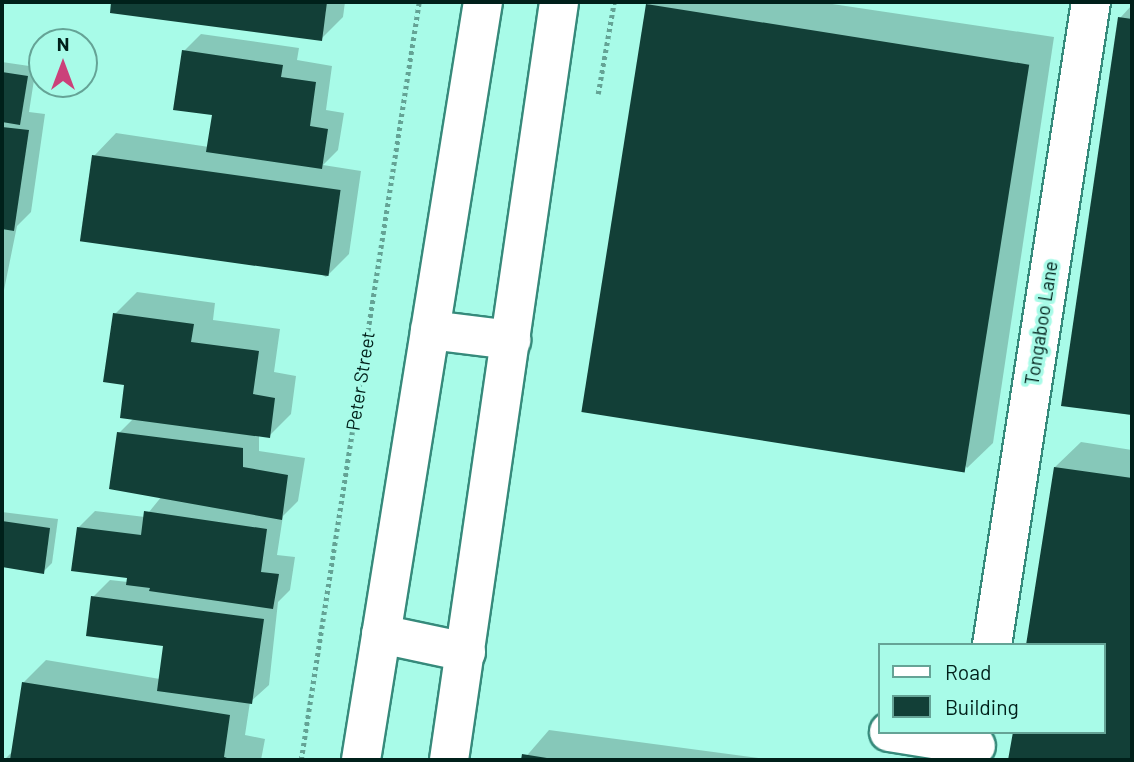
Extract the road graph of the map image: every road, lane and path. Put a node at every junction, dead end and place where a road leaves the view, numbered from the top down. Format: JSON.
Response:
{"nodes":[{"id":1,"x":419,"y":2,"type":"edge"},
{"id":2,"x":483,"y":2,"type":"edge"},
{"id":3,"x":559,"y":2,"type":"edge"},
{"id":4,"x":1091,"y":2,"type":"edge"},
{"id":5,"x":430,"y":330,"type":"junction"},
{"id":6,"x":511,"y":340,"type":"junction"},
{"id":7,"x":381,"y":634,"type":"junction"},
{"id":8,"x":992,"y":643,"type":"edge"},
{"id":9,"x":466,"y":652,"type":"junction"},
{"id":10,"x":900,"y":734,"type":"edge"},
{"id":11,"x":976,"y":746,"type":"edge"},
{"id":12,"x":301,"y":760,"type":"edge"},
{"id":13,"x":361,"y":760,"type":"edge"},
{"id":14,"x":449,"y":760,"type":"edge"}],
"edges":[{"from":1,"to":12,"type":"path","name":"Peter Street"},
{"from":2,"to":5,"type":"street"},
{"from":3,"to":6,"type":"street"},
{"from":4,"to":8,"type":"street","name":"Tongaboo Lane"},
{"from":5,"to":6,"type":"street"},
{"from":5,"to":7,"type":"street"},
{"from":6,"to":9,"type":"street"},
{"from":7,"to":9,"type":"street"},
{"from":7,"to":13,"type":"street"},
{"from":9,"to":14,"type":"street"},
{"from":10,"to":11,"type":"street"}]}
